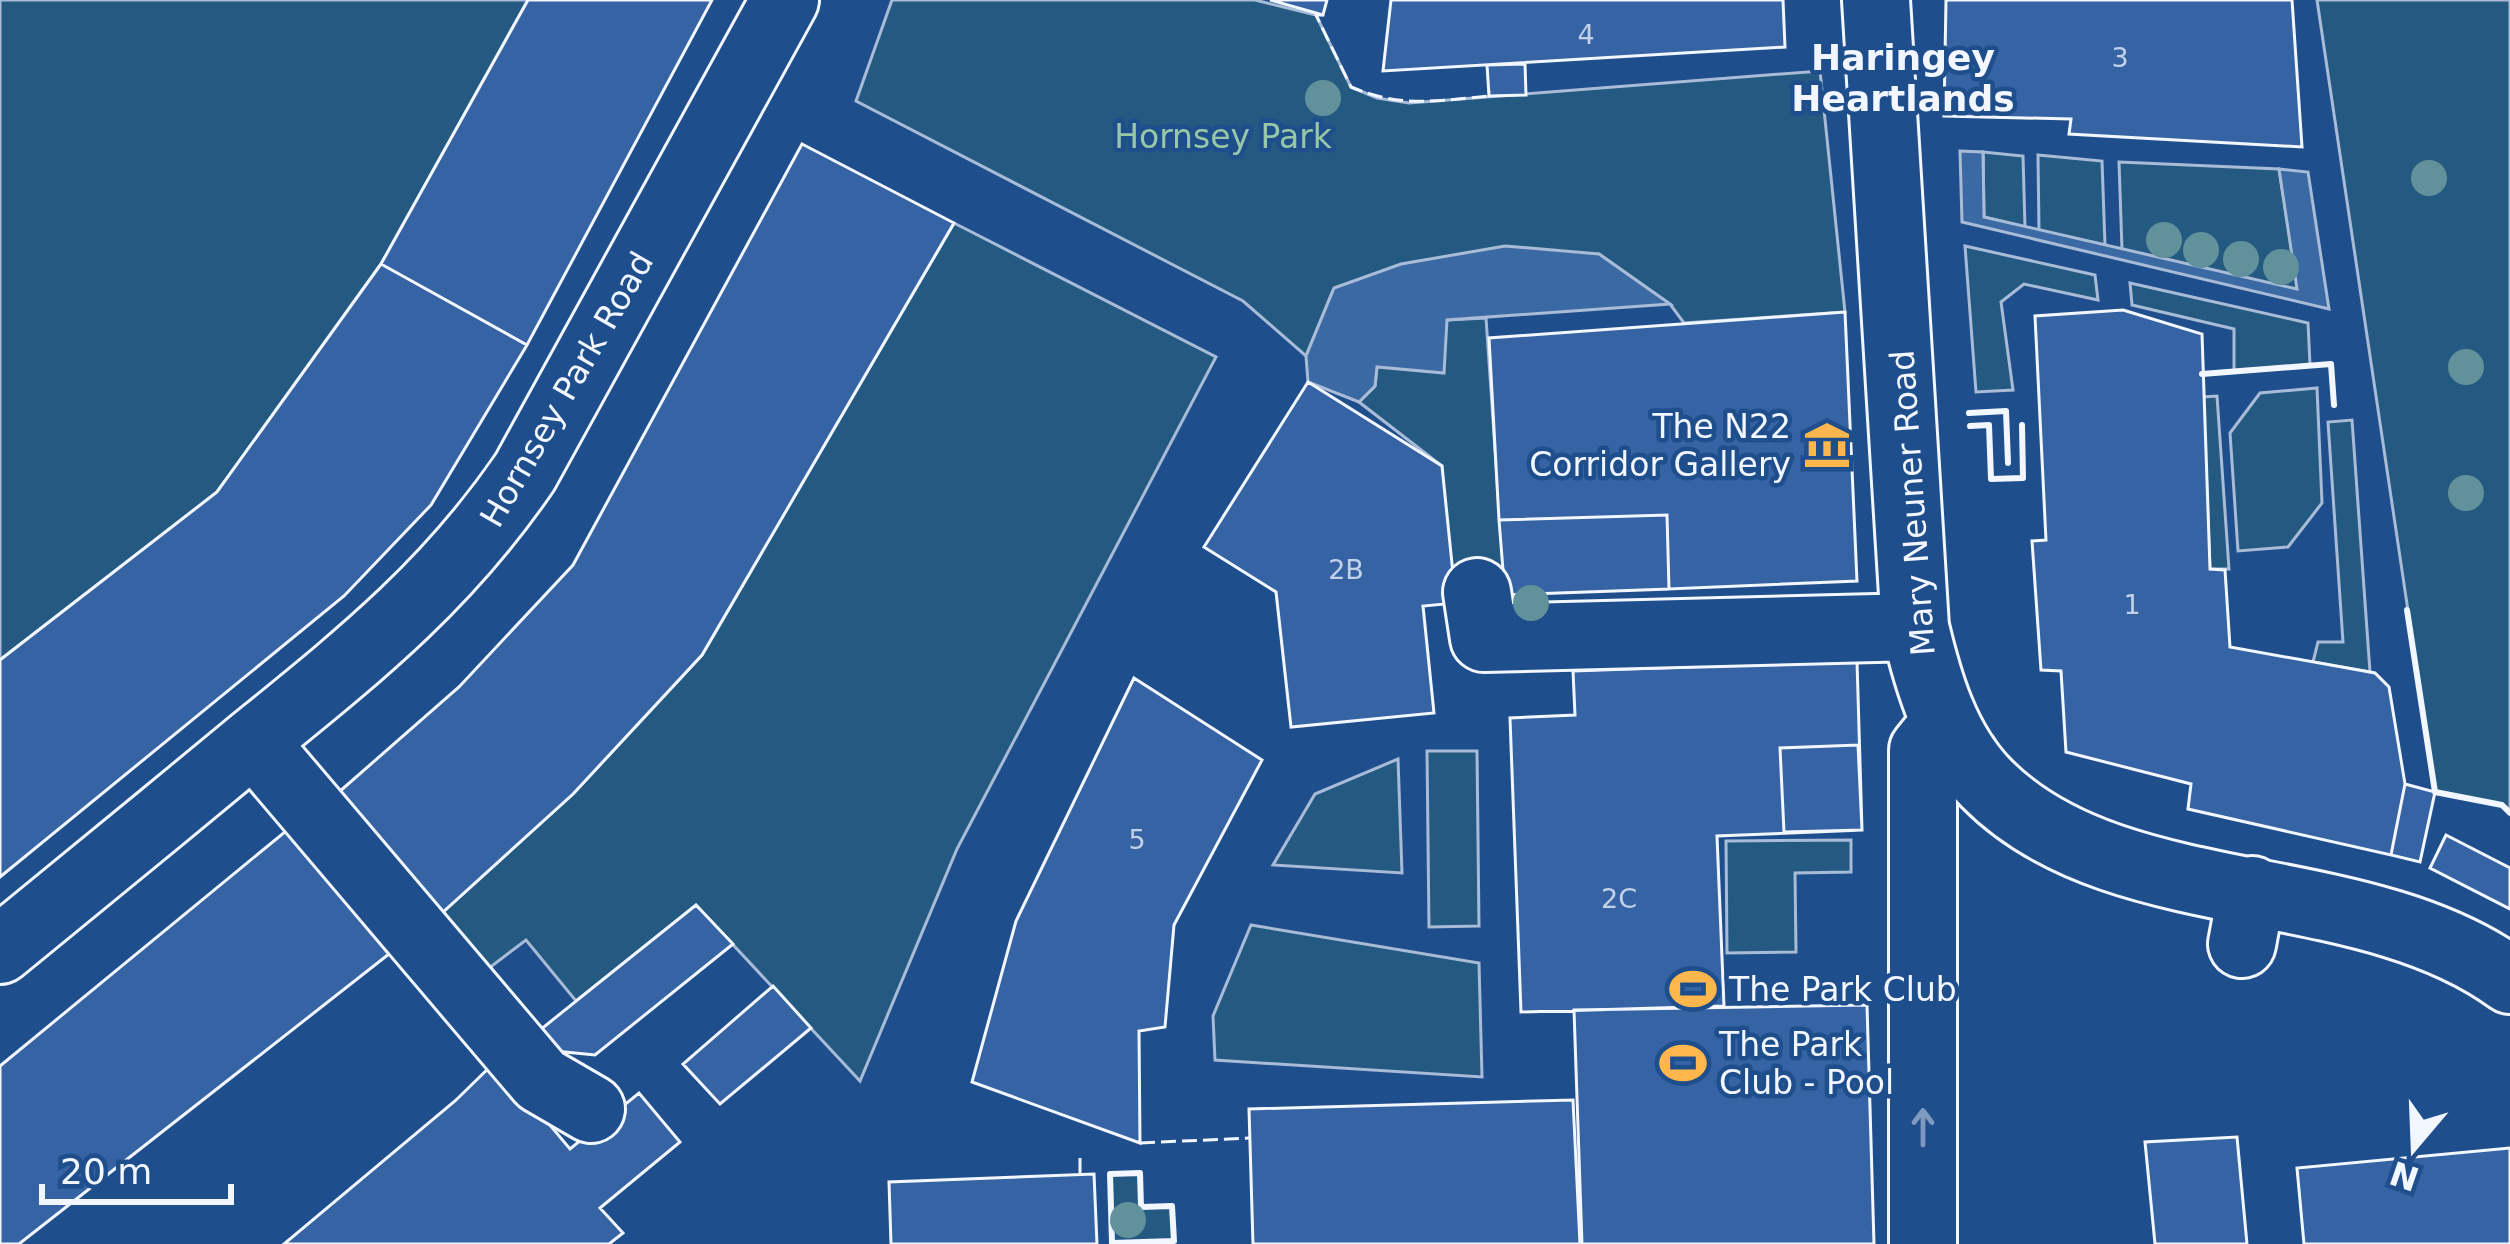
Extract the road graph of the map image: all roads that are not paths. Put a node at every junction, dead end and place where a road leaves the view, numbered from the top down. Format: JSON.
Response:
{"nodes":[{"id":1,"x":784,"y":0,"type":"edge"},
{"id":2,"x":1876,"y":0,"type":"edge"},
{"id":3,"x":1477,"y":592,"type":"dead end"},
{"id":4,"x":1916,"y":627,"type":"junction"},
{"id":5,"x":254,"y":742,"type":"junction"},
{"id":6,"x":1966,"y":758,"type":"junction"},
{"id":7,"x":0,"y":950,"type":"edge"},
{"id":8,"x":2510,"y":980,"type":"edge"},
{"id":9,"x":591,"y":1109,"type":"dead end"},
{"id":10,"x":1923,"y":1244,"type":"edge"}],
"edges":[{"from":1,"to":5,"type":"street","name":"Hornsey Park Road"},
{"from":2,"to":4,"type":"street","name":"Mary Neuner Road"},
{"from":3,"to":4,"type":"street"},
{"from":4,"to":6,"type":"street","name":"Mary Neuner Road"},
{"from":5,"to":7,"type":"street","name":"Hornsey Park Road"},
{"from":5,"to":9,"type":"street"},
{"from":6,"to":8,"type":"street","name":"Mary Neuner Road"},
{"from":10,"to":6,"type":"street","one_way":true}]}
